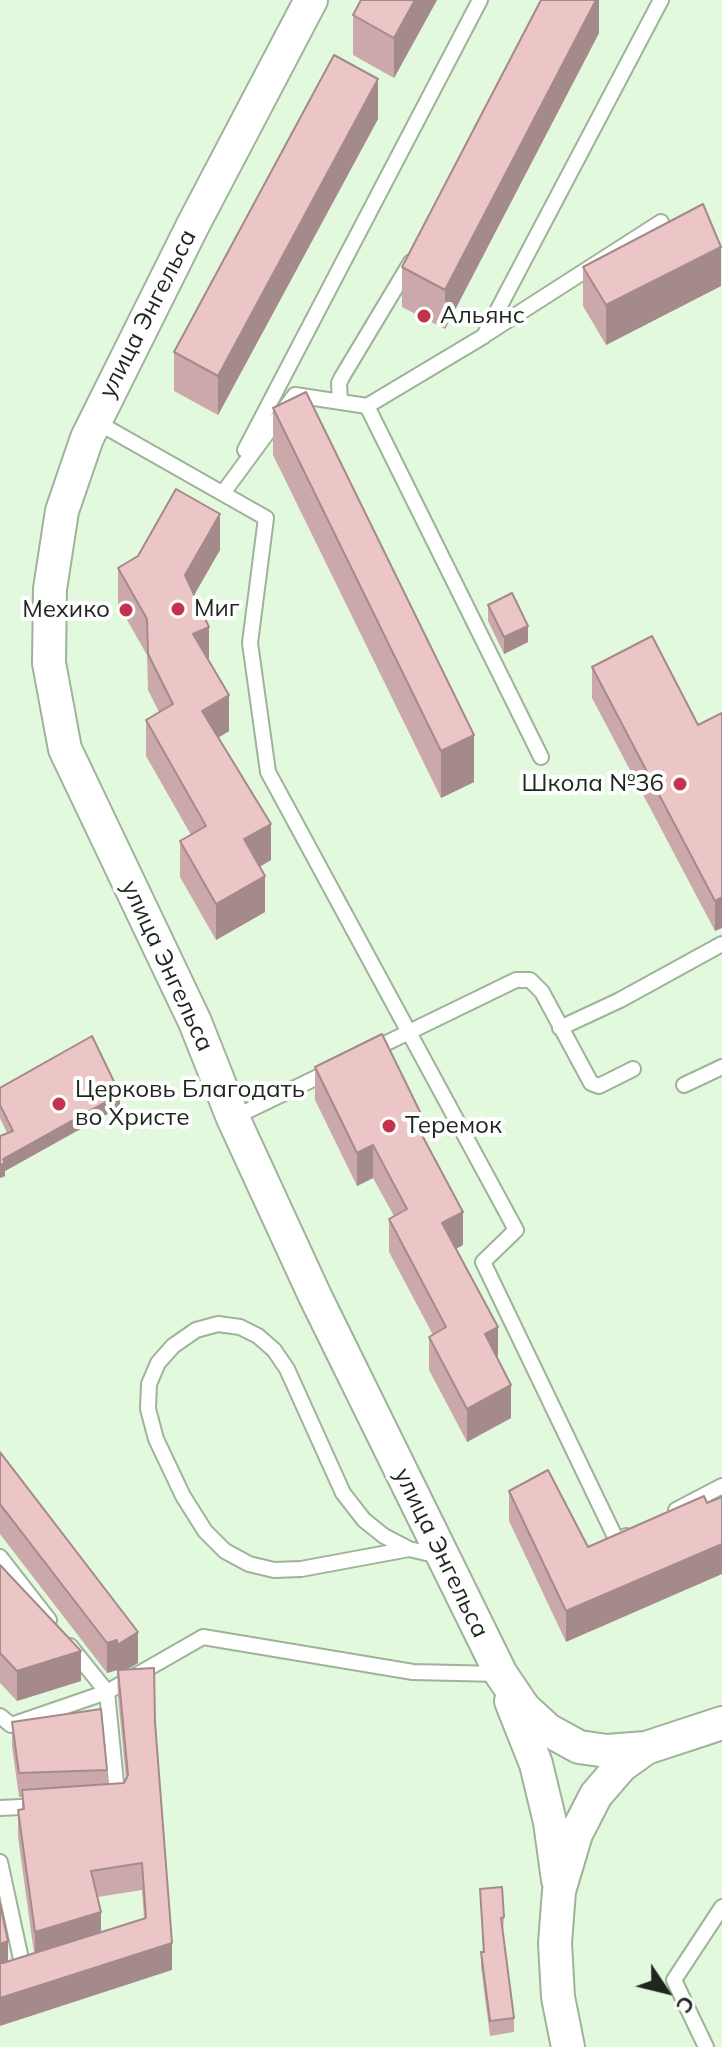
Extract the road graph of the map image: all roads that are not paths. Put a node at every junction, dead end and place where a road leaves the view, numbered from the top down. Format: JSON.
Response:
{"nodes":[{"id":1,"x":311,"y":0,"type":"edge"},
{"id":2,"x":480,"y":0,"type":"edge"},
{"id":3,"x":661,"y":0,"type":"edge"},
{"id":4,"x":661,"y":222,"type":"edge"},
{"id":5,"x":414,"y":257,"type":"edge"},
{"id":6,"x":484,"y":336,"type":"junction"},
{"id":7,"x":340,"y":402,"type":"junction"},
{"id":8,"x":367,"y":406,"type":"junction"},
{"id":9,"x":95,"y":421,"type":"junction"},
{"id":10,"x":223,"y":493,"type":"junction"},
{"id":11,"x":541,"y":757,"type":"dead end"},
{"id":12,"x":722,"y":944,"type":"edge"},
{"id":13,"x":560,"y":1028,"type":"junction"},
{"id":14,"x":410,"y":1032,"type":"junction"},
{"id":15,"x":722,"y":1067,"type":"edge"},
{"id":16,"x":633,"y":1069,"type":"dead end"},
{"id":17,"x":684,"y":1085,"type":"dead end"},
{"id":18,"x":233,"y":1118,"type":"junction"},
{"id":19,"x":722,"y":1486,"type":"edge"},
{"id":20,"x":409,"y":1549,"type":"junction"},
{"id":21,"x":0,"y":1557,"type":"edge"},
{"id":22,"x":443,"y":1557,"type":"junction"},
{"id":23,"x":501,"y":1674,"type":"junction"},
{"id":24,"x":107,"y":1692,"type":"junction"},
{"id":25,"x":722,"y":1723,"type":"edge"},
{"id":26,"x":4,"y":1726,"type":"edge"},
{"id":27,"x":646,"y":1748,"type":"junction"},
{"id":28,"x":103,"y":1804,"type":"edge"},
{"id":29,"x":59,"y":1806,"type":"edge"},
{"id":30,"x":0,"y":1808,"type":"edge"},
{"id":31,"x":0,"y":1862,"type":"edge"},
{"id":32,"x":559,"y":1891,"type":"junction"},
{"id":33,"x":722,"y":1907,"type":"edge"},
{"id":34,"x":24,"y":1973,"type":"edge"},
{"id":35,"x":568,"y":2047,"type":"edge"},
{"id":36,"x":706,"y":2047,"type":"edge"}],
"edges":[{"from":1,"to":9,"type":"street","name":"улица Энгельса"},
{"from":2,"to":10,"type":"lane"},
{"from":3,"to":6,"type":"lane"},
{"from":4,"to":6,"type":"lane"},
{"from":5,"to":7,"type":"lane"},
{"from":6,"to":8,"type":"lane"},
{"from":7,"to":8,"type":"lane"},
{"from":7,"to":10,"type":"lane"},
{"from":8,"to":11,"type":"lane"},
{"from":9,"to":10,"type":"lane"},
{"from":9,"to":18,"type":"street","name":"улица Энгельса"},
{"from":10,"to":14,"type":"lane"},
{"from":12,"to":13,"type":"lane"},
{"from":13,"to":14,"type":"lane"},
{"from":13,"to":16,"type":"lane"},
{"from":14,"to":18,"type":"lane"},
{"from":14,"to":19,"type":"lane"},
{"from":15,"to":17,"type":"lane"},
{"from":18,"to":22,"type":"street","name":"улица Энгельса"},
{"from":20,"to":20,"type":"lane"},
{"from":20,"to":22,"type":"lane"},
{"from":21,"to":24,"type":"lane"},
{"from":22,"to":23,"type":"street","name":"улица Энгельса"},
{"from":23,"to":24,"type":"lane"},
{"from":23,"to":27,"type":"street","name":"улица Энгельса"},
{"from":23,"to":32,"type":"street"},
{"from":24,"to":26,"type":"lane"},
{"from":24,"to":28,"type":"lane"},
{"from":25,"to":27,"type":"street"},
{"from":27,"to":32,"type":"street"},
{"from":29,"to":30,"type":"lane"},
{"from":31,"to":34,"type":"lane"},
{"from":32,"to":35,"type":"street"},
{"from":33,"to":36,"type":"lane"}]}
